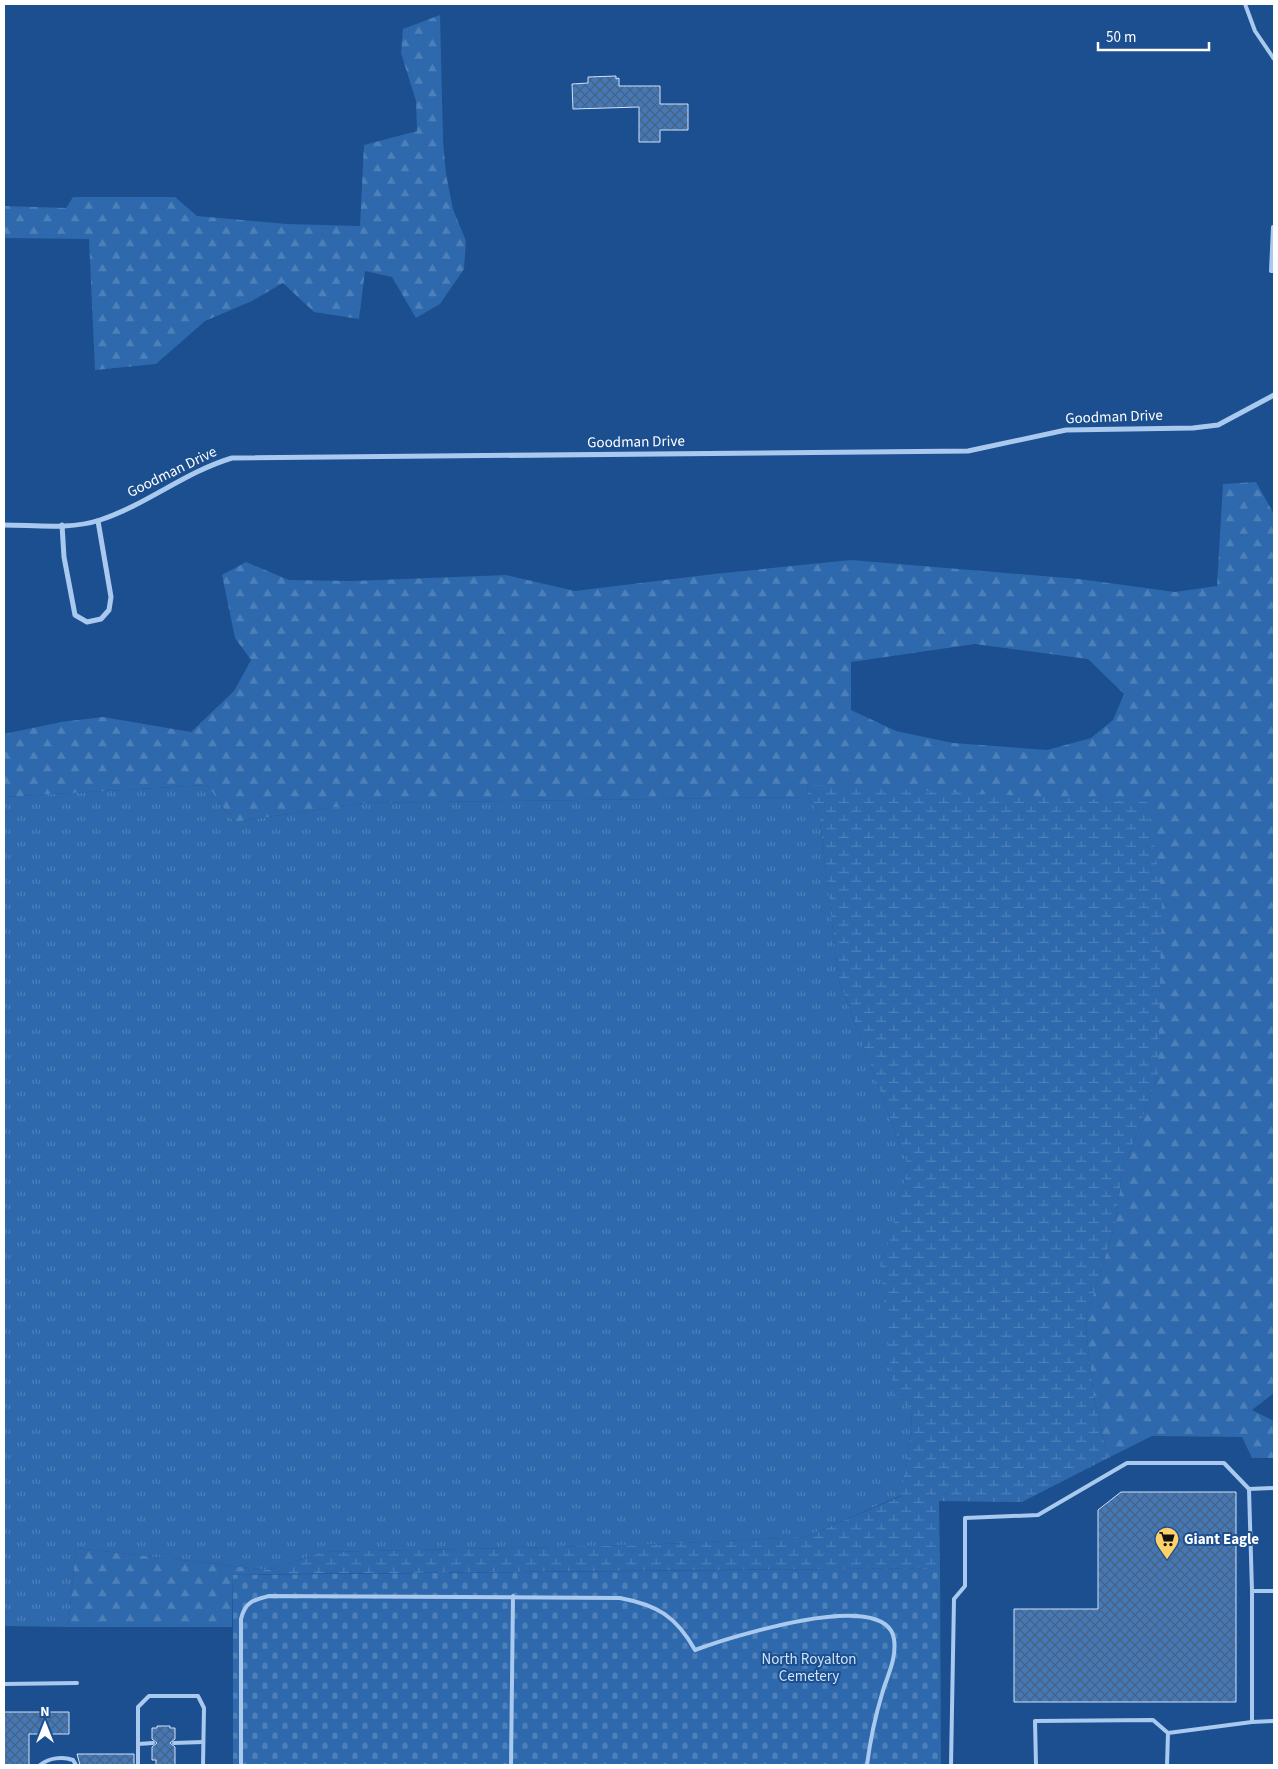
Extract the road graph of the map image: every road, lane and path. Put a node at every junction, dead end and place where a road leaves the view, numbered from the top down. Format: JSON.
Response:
{"nodes":[{"id":1,"x":1245,"y":4,"type":"edge"},
{"id":2,"x":1274,"y":59,"type":"edge"},
{"id":3,"x":1273,"y":227,"type":"dead end"},
{"id":4,"x":1274,"y":271,"type":"edge"},
{"id":5,"x":1274,"y":395,"type":"edge"},
{"id":6,"x":98,"y":521,"type":"junction"},
{"id":7,"x":4,"y":525,"type":"edge"},
{"id":8,"x":62,"y":525,"type":"junction"},
{"id":9,"x":1274,"y":1488,"type":"edge"},
{"id":10,"x":1248,"y":1489,"type":"junction"},
{"id":11,"x":1274,"y":1591,"type":"edge"},
{"id":12,"x":1252,"y":1592,"type":"junction"},
{"id":13,"x":513,"y":1596,"type":"junction"},
{"id":14,"x":4,"y":1684,"type":"edge"},
{"id":15,"x":77,"y":1684,"type":"dead end"},
{"id":16,"x":1274,"y":1721,"type":"edge"},
{"id":17,"x":1252,"y":1722,"type":"junction"},
{"id":18,"x":1168,"y":1733,"type":"junction"},
{"id":19,"x":203,"y":1742,"type":"junction"},
{"id":20,"x":153,"y":1743,"type":"dead end"},
{"id":21,"x":174,"y":1743,"type":"dead end"},
{"id":22,"x":138,"y":1744,"type":"junction"},
{"id":23,"x":40,"y":1765,"type":"edge"},
{"id":24,"x":76,"y":1765,"type":"edge"},
{"id":25,"x":138,"y":1765,"type":"edge"},
{"id":26,"x":203,"y":1765,"type":"edge"},
{"id":27,"x":241,"y":1765,"type":"edge"},
{"id":28,"x":511,"y":1765,"type":"edge"},
{"id":29,"x":867,"y":1765,"type":"edge"},
{"id":30,"x":951,"y":1765,"type":"edge"},
{"id":31,"x":1036,"y":1765,"type":"edge"},
{"id":32,"x":1167,"y":1765,"type":"edge"}],
"edges":[{"from":1,"to":2,"type":"lane"},
{"from":3,"to":4,"type":"lane"},
{"from":5,"to":6,"type":"street","name":"Goodman Drive"},
{"from":6,"to":8,"type":"street","name":"Goodman Drive"},
{"from":6,"to":8,"type":"street"},
{"from":7,"to":8,"type":"street","name":"Goodman Drive"},
{"from":9,"to":10,"type":"lane"},
{"from":10,"to":12,"type":"lane"},
{"from":10,"to":30,"type":"lane"},
{"from":11,"to":12,"type":"lane"},
{"from":12,"to":17,"type":"lane"},
{"from":13,"to":27,"type":"lane"},
{"from":13,"to":28,"type":"lane"},
{"from":13,"to":29,"type":"lane"},
{"from":14,"to":15,"type":"lane"},
{"from":16,"to":17,"type":"lane"},
{"from":17,"to":18,"type":"lane"},
{"from":18,"to":31,"type":"lane"},
{"from":18,"to":32,"type":"lane"},
{"from":19,"to":21,"type":"lane"},
{"from":19,"to":22,"type":"lane"},
{"from":19,"to":26,"type":"lane"},
{"from":20,"to":22,"type":"lane"},
{"from":22,"to":25,"type":"lane"},
{"from":23,"to":24,"type":"lane"}]}
